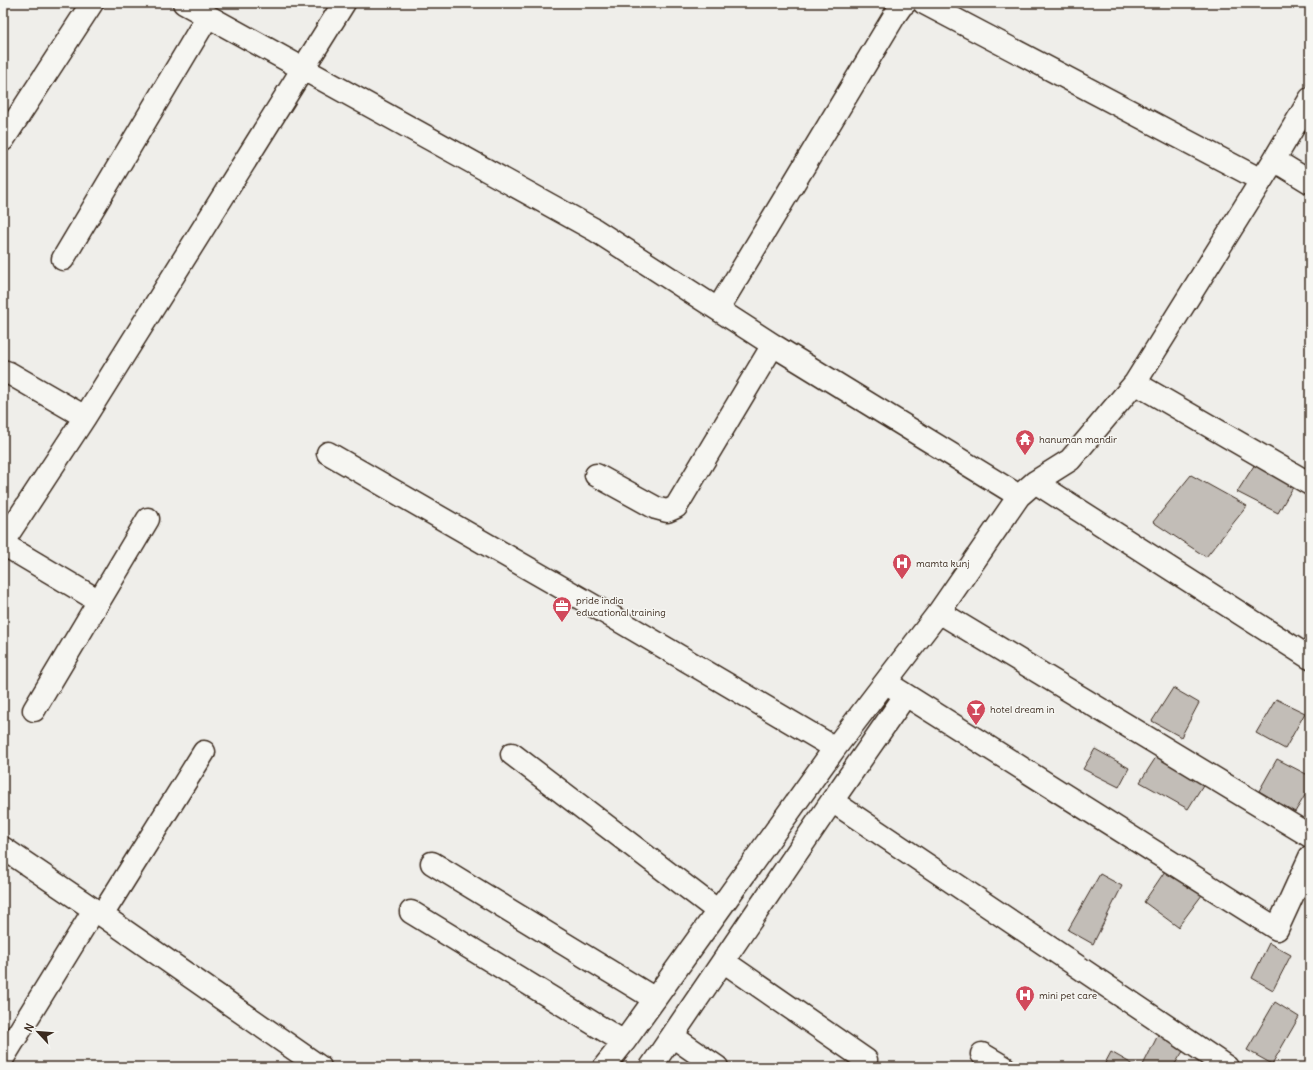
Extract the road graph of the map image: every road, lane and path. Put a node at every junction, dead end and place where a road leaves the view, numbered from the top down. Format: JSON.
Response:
{"nodes":[{"id":1,"x":92,"y":3,"type":"edge"},
{"id":2,"x":184,"y":3,"type":"edge"},
{"id":3,"x":344,"y":3,"type":"edge"},
{"id":4,"x":905,"y":3,"type":"edge"},
{"id":5,"x":924,"y":3,"type":"edge"},
{"id":6,"x":208,"y":16,"type":"junction"},
{"id":7,"x":303,"y":69,"type":"junction"},
{"id":8,"x":1310,"y":99,"type":"edge"},
{"id":9,"x":3,"y":140,"type":"edge"},
{"id":10,"x":1274,"y":160,"type":"junction"},
{"id":11,"x":1261,"y":180,"type":"junction"},
{"id":12,"x":1310,"y":182,"type":"edge"},
{"id":13,"x":63,"y":259,"type":"dead end"},
{"id":14,"x":718,"y":309,"type":"junction"},
{"id":15,"x":773,"y":345,"type":"junction"},
{"id":16,"x":3,"y":371,"type":"edge"},
{"id":17,"x":1136,"y":383,"type":"junction"},
{"id":18,"x":85,"y":417,"type":"junction"},
{"id":19,"x":328,"y":453,"type":"dead end"},
{"id":20,"x":596,"y":475,"type":"dead end"},
{"id":21,"x":1310,"y":484,"type":"edge"},
{"id":22,"x":1027,"y":489,"type":"junction"},
{"id":23,"x":148,"y":519,"type":"dead end"},
{"id":24,"x":3,"y":543,"type":"edge"},
{"id":25,"x":99,"y":601,"type":"junction"},
{"id":26,"x":939,"y":612,"type":"junction"},
{"id":27,"x":1310,"y":658,"type":"edge"},
{"id":28,"x":885,"y":682,"type":"junction"},
{"id":29,"x":906,"y":696,"type":"junction"},
{"id":30,"x":34,"y":710,"type":"dead end"},
{"id":31,"x":835,"y":748,"type":"junction"},
{"id":32,"x":204,"y":752,"type":"dead end"},
{"id":33,"x":512,"y":754,"type":"dead end"},
{"id":34,"x":832,"y":801,"type":"junction"},
{"id":35,"x":1310,"y":836,"type":"edge"},
{"id":36,"x":3,"y":848,"type":"edge"},
{"id":37,"x":1310,"y":857,"type":"edge"},
{"id":38,"x":432,"y":863,"type":"dead end"},
{"id":39,"x":718,"y":911,"type":"junction"},
{"id":40,"x":98,"y":912,"type":"junction"},
{"id":41,"x":411,"y":912,"type":"dead end"},
{"id":42,"x":723,"y":961,"type":"junction"},
{"id":43,"x":655,"y":999,"type":"junction"},
{"id":44,"x":672,"y":1036,"type":"junction"},
{"id":45,"x":624,"y":1042,"type":"junction"},
{"id":46,"x":982,"y":1054,"type":"dead end"},
{"id":47,"x":3,"y":1058,"type":"edge"},
{"id":48,"x":866,"y":1060,"type":"dead end"},
{"id":49,"x":320,"y":1067,"type":"edge"},
{"id":50,"x":604,"y":1067,"type":"edge"},
{"id":51,"x":652,"y":1067,"type":"edge"},
{"id":52,"x":717,"y":1067,"type":"edge"},
{"id":53,"x":1004,"y":1067,"type":"edge"},
{"id":54,"x":1227,"y":1067,"type":"edge"}],
"edges":[{"from":1,"to":9,"type":"street"},
{"from":2,"to":6,"type":"street"},
{"from":3,"to":7,"type":"street"},
{"from":4,"to":14,"type":"street"},
{"from":5,"to":11,"type":"street"},
{"from":6,"to":7,"type":"street"},
{"from":6,"to":13,"type":"street"},
{"from":7,"to":14,"type":"street"},
{"from":7,"to":18,"type":"street"},
{"from":8,"to":10,"type":"street"},
{"from":10,"to":11,"type":"street"},
{"from":10,"to":12,"type":"street"},
{"from":11,"to":17,"type":"street"},
{"from":14,"to":15,"type":"street"},
{"from":15,"to":20,"type":"street"},
{"from":15,"to":22,"type":"street"},
{"from":16,"to":18,"type":"street"},
{"from":17,"to":21,"type":"street"},
{"from":17,"to":22,"type":"street"},
{"from":18,"to":24,"type":"street"},
{"from":19,"to":31,"type":"street"},
{"from":22,"to":26,"type":"street"},
{"from":22,"to":27,"type":"street"},
{"from":23,"to":25,"type":"street"},
{"from":24,"to":25,"type":"street"},
{"from":25,"to":30,"type":"street"},
{"from":26,"to":28,"type":"street"},
{"from":26,"to":35,"type":"street"},
{"from":28,"to":29,"type":"street"},
{"from":28,"to":31,"type":"street"},
{"from":29,"to":34,"type":"street"},
{"from":29,"to":37,"type":"street"},
{"from":31,"to":39,"type":"street"},
{"from":32,"to":40,"type":"street"},
{"from":33,"to":39,"type":"street"},
{"from":34,"to":42,"type":"street"},
{"from":34,"to":54,"type":"street"},
{"from":36,"to":40,"type":"street"},
{"from":38,"to":43,"type":"street"},
{"from":39,"to":43,"type":"street"},
{"from":40,"to":47,"type":"street"},
{"from":40,"to":49,"type":"street"},
{"from":41,"to":45,"type":"street"},
{"from":42,"to":44,"type":"street"},
{"from":42,"to":48,"type":"street"},
{"from":43,"to":45,"type":"street"},
{"from":44,"to":51,"type":"street"},
{"from":44,"to":52,"type":"street"},
{"from":45,"to":50,"type":"street"},
{"from":46,"to":53,"type":"street"}]}
